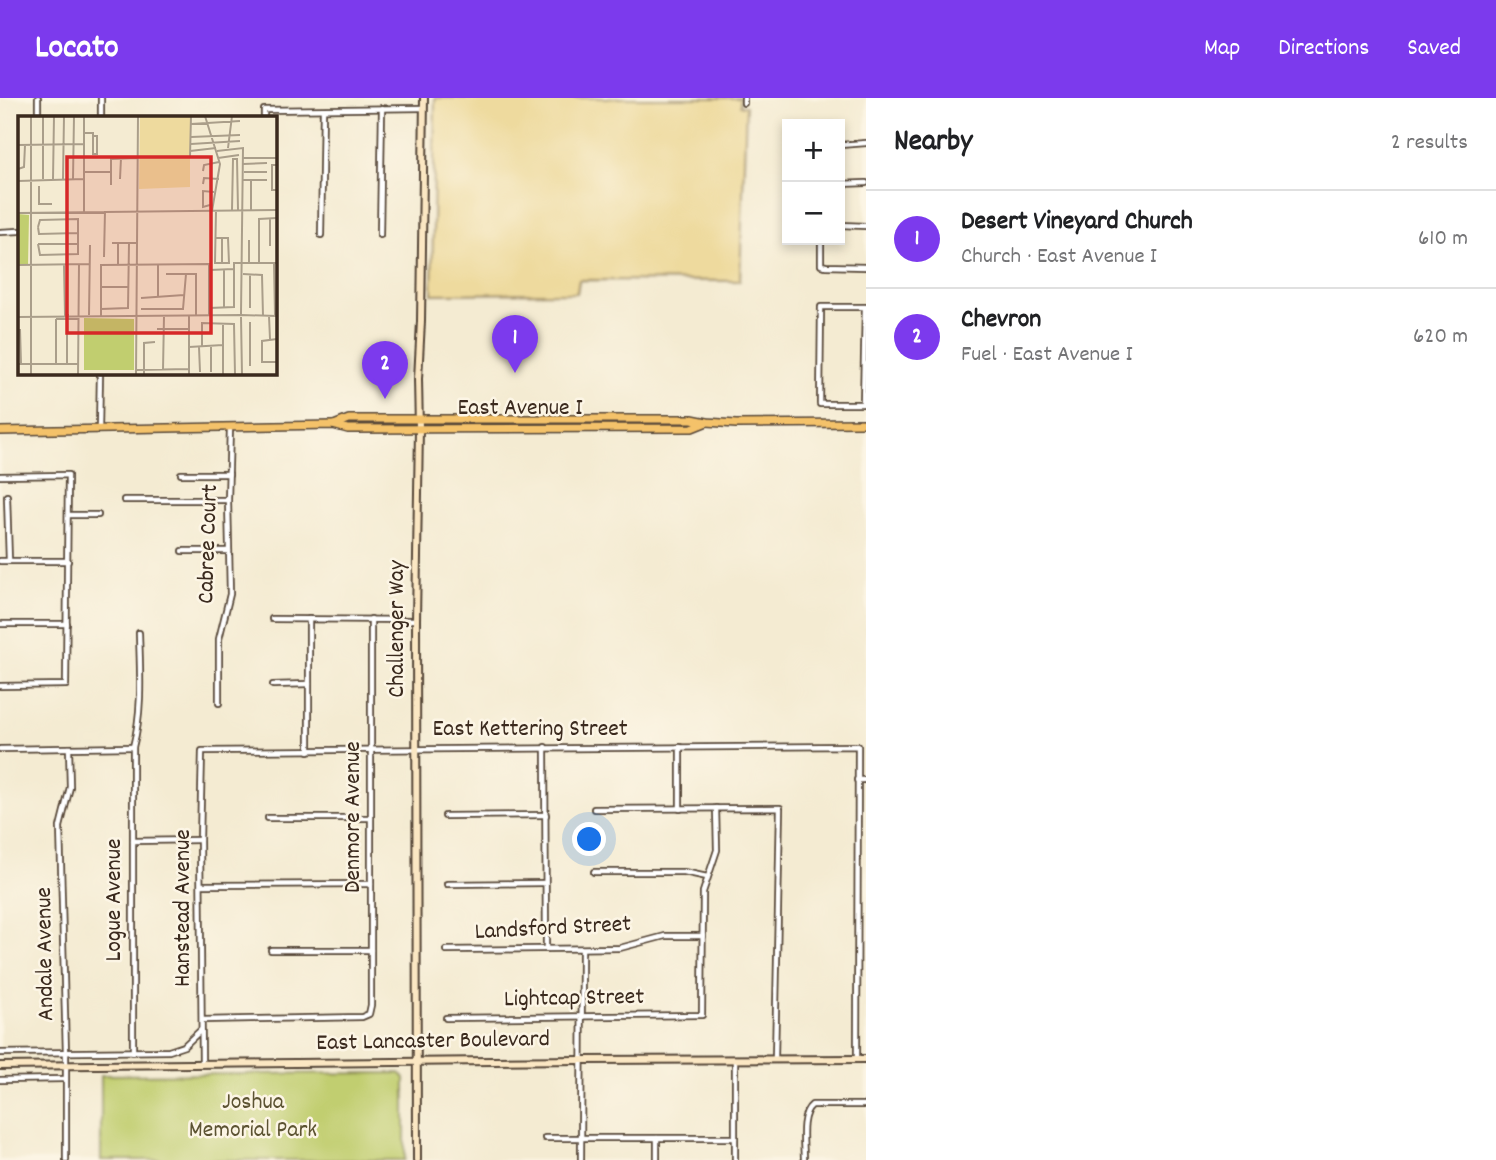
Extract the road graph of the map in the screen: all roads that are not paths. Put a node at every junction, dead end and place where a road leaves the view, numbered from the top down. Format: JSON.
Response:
{"nodes":[{"id":1,"x":38,"y":98,"type":"edge"},
{"id":2,"x":101,"y":98,"type":"edge"},
{"id":3,"x":424,"y":98,"type":"edge"},
{"id":4,"x":382,"y":108,"type":"junction"},
{"id":5,"x":424,"y":108,"type":"junction"},
{"id":6,"x":323,"y":109,"type":"junction"},
{"id":7,"x":38,"y":116,"type":"edge"},
{"id":8,"x":101,"y":116,"type":"edge"},
{"id":9,"x":264,"y":116,"type":"edge"},
{"id":10,"x":866,"y":143,"type":"edge"},
{"id":11,"x":845,"y":145,"type":"edge"},
{"id":12,"x":866,"y":183,"type":"edge"},
{"id":13,"x":845,"y":184,"type":"edge"},
{"id":14,"x":845,"y":226,"type":"edge"},
{"id":15,"x":866,"y":226,"type":"edge"},
{"id":16,"x":0,"y":232,"type":"edge"},
{"id":17,"x":18,"y":232,"type":"edge"},
{"id":18,"x":321,"y":235,"type":"dead end"},
{"id":19,"x":380,"y":235,"type":"dead end"},
{"id":20,"x":821,"y":245,"type":"edge"},
{"id":21,"x":866,"y":267,"type":"edge"},
{"id":22,"x":866,"y":307,"type":"edge"},
{"id":23,"x":100,"y":374,"type":"edge"},
{"id":24,"x":418,"y":419,"type":"junction"},
{"id":25,"x":594,"y":419,"type":"junction"},
{"id":26,"x":707,"y":422,"type":"junction"},
{"id":27,"x":866,"y":423,"type":"edge"},
{"id":28,"x":333,"y":425,"type":"junction"},
{"id":29,"x":230,"y":428,"type":"junction"},
{"id":30,"x":594,"y":428,"type":"junction"},
{"id":31,"x":419,"y":429,"type":"junction"},
{"id":32,"x":99,"y":430,"type":"junction"},
{"id":33,"x":0,"y":431,"type":"edge"},
{"id":34,"x":181,"y":474,"type":"dead end"},
{"id":35,"x":229,"y":474,"type":"junction"},
{"id":36,"x":0,"y":476,"type":"edge"},
{"id":37,"x":7,"y":496,"type":"dead end"},
{"id":38,"x":124,"y":500,"type":"dead end"},
{"id":39,"x":228,"y":500,"type":"junction"},
{"id":40,"x":68,"y":515,"type":"junction"},
{"id":41,"x":98,"y":515,"type":"dead end"},
{"id":42,"x":182,"y":551,"type":"dead end"},
{"id":43,"x":229,"y":551,"type":"junction"},
{"id":44,"x":0,"y":561,"type":"edge"},
{"id":45,"x":9,"y":561,"type":"junction"},
{"id":46,"x":68,"y":561,"type":"junction"},
{"id":47,"x":309,"y":619,"type":"junction"},
{"id":48,"x":272,"y":620,"type":"dead end"},
{"id":49,"x":372,"y":620,"type":"junction"},
{"id":50,"x":416,"y":620,"type":"junction"},
{"id":51,"x":0,"y":624,"type":"edge"},
{"id":52,"x":67,"y":624,"type":"junction"},
{"id":53,"x":138,"y":633,"type":"dead end"},
{"id":54,"x":309,"y":684,"type":"junction"},
{"id":55,"x":273,"y":685,"type":"dead end"},
{"id":56,"x":0,"y":687,"type":"edge"},
{"id":57,"x":219,"y":702,"type":"dead end"},
{"id":58,"x":133,"y":747,"type":"junction"},
{"id":59,"x":545,"y":747,"type":"junction"},
{"id":60,"x":680,"y":747,"type":"junction"},
{"id":61,"x":69,"y":748,"type":"junction"},
{"id":62,"x":416,"y":748,"type":"junction"},
{"id":63,"x":0,"y":749,"type":"edge"},
{"id":64,"x":371,"y":750,"type":"junction"},
{"id":65,"x":202,"y":751,"type":"joint"},
{"id":66,"x":309,"y":751,"type":"junction"},
{"id":67,"x":857,"y":780,"type":"junction"},
{"id":68,"x":866,"y":780,"type":"edge"},
{"id":69,"x":680,"y":808,"type":"junction"},
{"id":70,"x":716,"y":808,"type":"junction"},
{"id":71,"x":594,"y":809,"type":"dead end"},
{"id":72,"x":545,"y":815,"type":"junction"},
{"id":73,"x":446,"y":816,"type":"dead end"},
{"id":74,"x":268,"y":818,"type":"dead end"},
{"id":75,"x":371,"y":818,"type":"junction"},
{"id":76,"x":200,"y":840,"type":"junction"},
{"id":77,"x":133,"y":841,"type":"junction"},
{"id":78,"x":594,"y":872,"type":"dead end"},
{"id":79,"x":707,"y":877,"type":"junction"},
{"id":80,"x":545,"y":883,"type":"junction"},
{"id":81,"x":371,"y":884,"type":"junction"},
{"id":82,"x":446,"y":884,"type":"dead end"},
{"id":83,"x":201,"y":885,"type":"junction"},
{"id":84,"x":703,"y":936,"type":"junction"},
{"id":85,"x":546,"y":949,"type":"junction"},
{"id":86,"x":271,"y":950,"type":"dead end"},
{"id":87,"x":372,"y":950,"type":"junction"},
{"id":88,"x":446,"y":950,"type":"dead end"},
{"id":89,"x":582,"y":950,"type":"junction"},
{"id":90,"x":856,"y":1010,"type":"junction"},
{"id":91,"x":866,"y":1010,"type":"edge"},
{"id":92,"x":581,"y":1017,"type":"junction"},
{"id":93,"x":446,"y":1018,"type":"dead end"},
{"id":94,"x":202,"y":1020,"type":"junction"},
{"id":95,"x":202,"y":1030,"type":"junction"},
{"id":96,"x":133,"y":1052,"type":"junction"},
{"id":97,"x":0,"y":1053,"type":"edge"},
{"id":98,"x":66,"y":1053,"type":"junction"},
{"id":99,"x":735,"y":1059,"type":"junction"},
{"id":100,"x":775,"y":1059,"type":"junction"},
{"id":101,"x":857,"y":1059,"type":"junction"},
{"id":102,"x":866,"y":1059,"type":"edge"},
{"id":103,"x":582,"y":1060,"type":"junction"},
{"id":104,"x":417,"y":1061,"type":"junction"},
{"id":105,"x":202,"y":1064,"type":"junction"},
{"id":106,"x":0,"y":1066,"type":"edge"},
{"id":107,"x":66,"y":1066,"type":"junction"},
{"id":108,"x":65,"y":1079,"type":"junction"},
{"id":109,"x":0,"y":1080,"type":"edge"},
{"id":110,"x":866,"y":1105,"type":"edge"},
{"id":111,"x":545,"y":1138,"type":"dead end"},
{"id":112,"x":582,"y":1138,"type":"junction"},
{"id":113,"x":657,"y":1138,"type":"junction"},
{"id":114,"x":735,"y":1138,"type":"junction"},
{"id":115,"x":65,"y":1160,"type":"edge"},
{"id":116,"x":417,"y":1160,"type":"edge"},
{"id":117,"x":582,"y":1160,"type":"edge"},
{"id":118,"x":657,"y":1160,"type":"edge"},
{"id":119,"x":735,"y":1160,"type":"edge"},
{"id":120,"x":804,"y":1160,"type":"edge"}],
"edges":[{"from":1,"to":7,"type":"street"},
{"from":2,"to":8,"type":"street"},
{"from":3,"to":5,"type":"main road","name":"Challenger Way"},
{"from":4,"to":5,"type":"street"},
{"from":4,"to":6,"type":"street"},
{"from":4,"to":19,"type":"street"},
{"from":5,"to":24,"type":"main road","name":"Challenger Way"},
{"from":6,"to":9,"type":"street"},
{"from":6,"to":18,"type":"street"},
{"from":10,"to":11,"type":"street"},
{"from":12,"to":13,"type":"street"},
{"from":14,"to":15,"type":"street"},
{"from":16,"to":17,"type":"street"},
{"from":20,"to":21,"type":"street"},
{"from":22,"to":22,"type":"street"},
{"from":23,"to":32,"type":"street"},
{"from":24,"to":25,"type":"main road","name":"East Avenue I"},
{"from":24,"to":28,"type":"main road","name":"East Avenue I"},
{"from":24,"to":31,"type":"main road","name":"Challenger Way"},
{"from":25,"to":26,"type":"main road","name":"East Avenue I"},
{"from":25,"to":30,"type":"main road"},
{"from":26,"to":27,"type":"main road","name":"East Avenue I"},
{"from":26,"to":30,"type":"main road","name":"East Avenue I"},
{"from":28,"to":29,"type":"main road","name":"East Avenue I"},
{"from":28,"to":31,"type":"main road","name":"East Avenue I"},
{"from":29,"to":32,"type":"main road","name":"East Avenue I"},
{"from":29,"to":35,"type":"street","name":"Cabree Court"},
{"from":30,"to":31,"type":"main road","name":"East Avenue I"},
{"from":31,"to":50,"type":"main road","name":"Challenger Way"},
{"from":32,"to":33,"type":"main road","name":"East Avenue I"},
{"from":34,"to":35,"type":"street"},
{"from":35,"to":39,"type":"street","name":"Cabree Court"},
{"from":36,"to":40,"type":"street"},
{"from":37,"to":45,"type":"street"},
{"from":38,"to":39,"type":"street"},
{"from":39,"to":43,"type":"street","name":"Cabree Court"},
{"from":40,"to":41,"type":"street"},
{"from":40,"to":46,"type":"street"},
{"from":42,"to":43,"type":"street"},
{"from":43,"to":57,"type":"street","name":"Cabree Court"},
{"from":44,"to":45,"type":"street"},
{"from":45,"to":46,"type":"street"},
{"from":46,"to":52,"type":"street"},
{"from":47,"to":48,"type":"street"},
{"from":47,"to":49,"type":"street"},
{"from":47,"to":54,"type":"street"},
{"from":49,"to":50,"type":"street"},
{"from":49,"to":64,"type":"street","name":"Denmore Avenue"},
{"from":50,"to":62,"type":"main road","name":"Challenger Way"},
{"from":51,"to":52,"type":"street"},
{"from":52,"to":56,"type":"street"},
{"from":53,"to":58,"type":"street","name":"Logue Avenue"},
{"from":54,"to":55,"type":"street"},
{"from":54,"to":66,"type":"street"},
{"from":58,"to":61,"type":"street"},
{"from":58,"to":77,"type":"street","name":"Logue Avenue"},
{"from":59,"to":60,"type":"street","name":"East Kettering Street"},
{"from":59,"to":62,"type":"street","name":"East Kettering Street"},
{"from":59,"to":72,"type":"street"},
{"from":60,"to":67,"type":"street","name":"East Kettering Street"},
{"from":60,"to":69,"type":"street"},
{"from":61,"to":63,"type":"street"},
{"from":61,"to":98,"type":"street","name":"Andale Avenue"},
{"from":62,"to":64,"type":"street","name":"East Kettering Street"},
{"from":62,"to":104,"type":"main road","name":"Challenger Way"},
{"from":64,"to":66,"type":"street","name":"East Kettering Street"},
{"from":64,"to":75,"type":"street","name":"Denmore Avenue"},
{"from":65,"to":66,"type":"street","name":"East Kettering Street"},
{"from":65,"to":76,"type":"street","name":"Hanstead Avenue"},
{"from":67,"to":68,"type":"street"},
{"from":67,"to":90,"type":"street"},
{"from":69,"to":70,"type":"street"},
{"from":69,"to":71,"type":"street"},
{"from":70,"to":79,"type":"street"},
{"from":70,"to":100,"type":"street"},
{"from":72,"to":73,"type":"street"},
{"from":72,"to":80,"type":"street"},
{"from":74,"to":75,"type":"street"},
{"from":75,"to":81,"type":"street","name":"Denmore Avenue"},
{"from":76,"to":77,"type":"street"},
{"from":76,"to":83,"type":"street","name":"Hanstead Avenue"},
{"from":77,"to":96,"type":"street","name":"Logue Avenue"},
{"from":78,"to":79,"type":"street"},
{"from":79,"to":84,"type":"street"},
{"from":80,"to":82,"type":"street"},
{"from":80,"to":85,"type":"street"},
{"from":81,"to":83,"type":"street"},
{"from":81,"to":87,"type":"street","name":"Denmore Avenue"},
{"from":83,"to":94,"type":"street","name":"Hanstead Avenue"},
{"from":84,"to":89,"type":"street","name":"Landsford Street"},
{"from":84,"to":92,"type":"street","name":"Lightcap Street"},
{"from":85,"to":88,"type":"street","name":"Landsford Street"},
{"from":85,"to":89,"type":"street","name":"Landsford Street"},
{"from":86,"to":87,"type":"street"},
{"from":87,"to":94,"type":"street","name":"Denmore Avenue"},
{"from":89,"to":92,"type":"street"},
{"from":90,"to":91,"type":"street"},
{"from":90,"to":101,"type":"street"},
{"from":92,"to":93,"type":"street","name":"Lightcap Street"},
{"from":92,"to":103,"type":"street"},
{"from":94,"to":95,"type":"street","name":"Hanstead Avenue"},
{"from":95,"to":96,"type":"street"},
{"from":95,"to":105,"type":"street","name":"Hanstead Avenue"},
{"from":96,"to":98,"type":"street"},
{"from":97,"to":98,"type":"street"},
{"from":98,"to":107,"type":"street","name":"Andale Avenue"},
{"from":99,"to":100,"type":"main road","name":"East Lancaster Boulevard"},
{"from":99,"to":103,"type":"main road","name":"East Lancaster Boulevard"},
{"from":99,"to":114,"type":"street"},
{"from":100,"to":101,"type":"main road","name":"East Lancaster Boulevard"},
{"from":101,"to":102,"type":"main road","name":"East Lancaster Boulevard"},
{"from":103,"to":104,"type":"main road","name":"East Lancaster Boulevard"},
{"from":103,"to":112,"type":"street"},
{"from":104,"to":105,"type":"main road","name":"East Lancaster Boulevard"},
{"from":104,"to":116,"type":"main road","name":"Challenger Way"},
{"from":105,"to":107,"type":"main road","name":"East Lancaster Boulevard"},
{"from":106,"to":107,"type":"main road","name":"East Lancaster Boulevard"},
{"from":107,"to":108,"type":"street","name":"Andale Avenue"},
{"from":108,"to":109,"type":"street"},
{"from":108,"to":115,"type":"street","name":"Andale Avenue"},
{"from":110,"to":120,"type":"street"},
{"from":111,"to":112,"type":"street"},
{"from":112,"to":113,"type":"street"},
{"from":112,"to":117,"type":"street"},
{"from":113,"to":114,"type":"street"},
{"from":113,"to":118,"type":"street"},
{"from":114,"to":119,"type":"street"}]}
